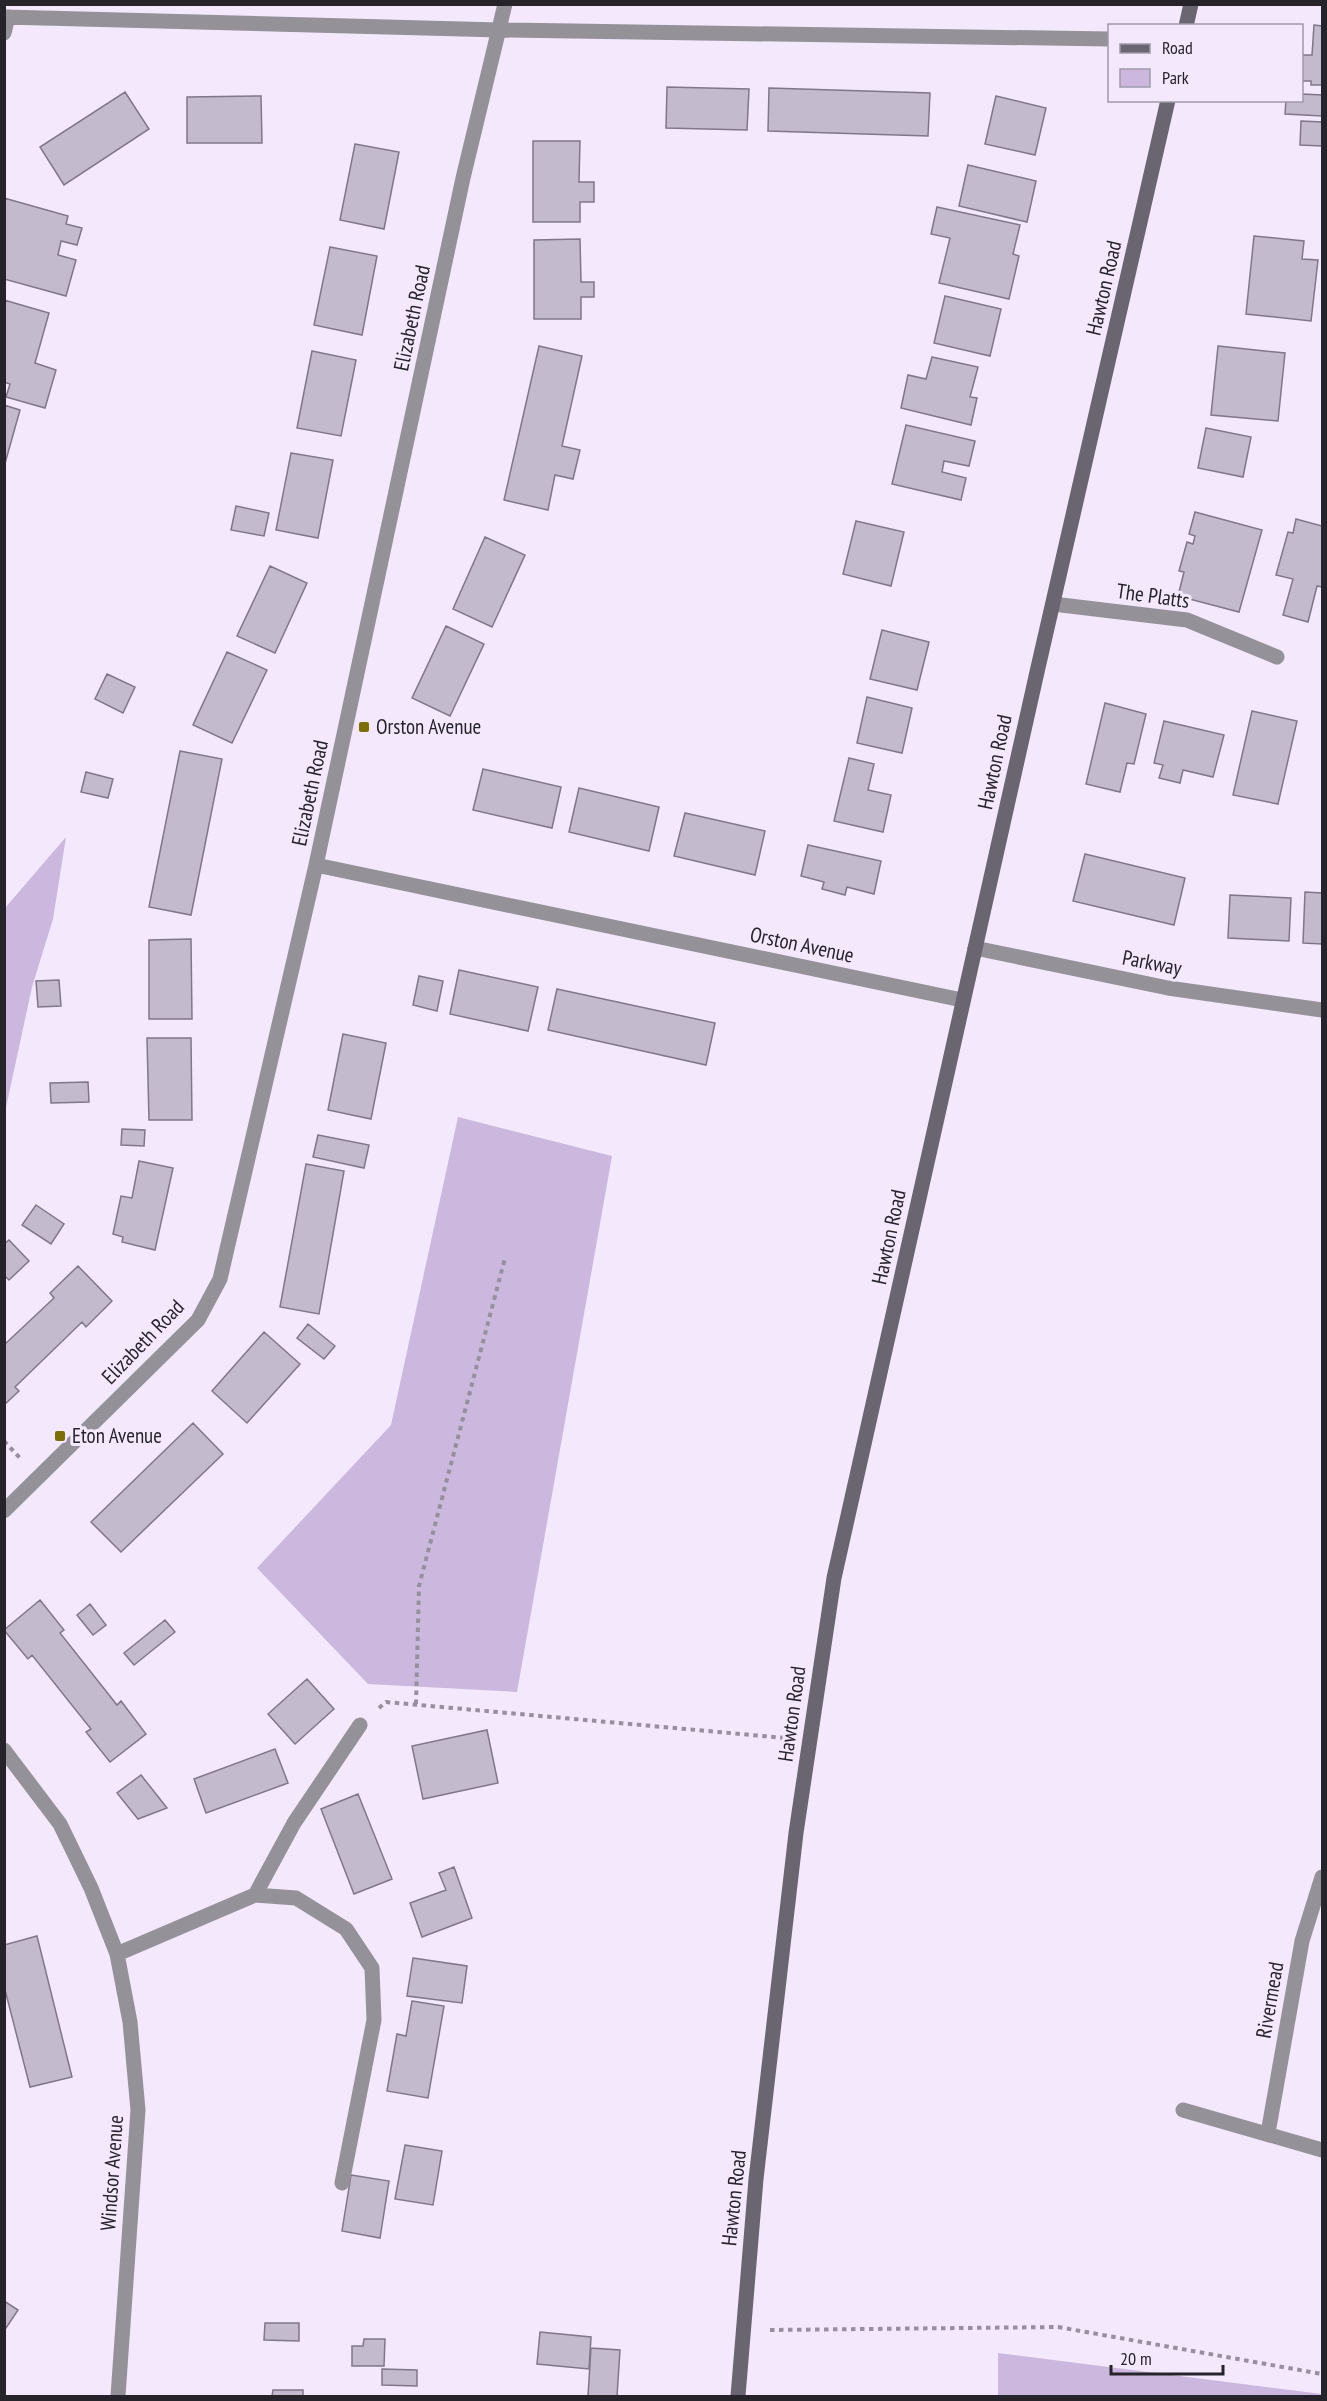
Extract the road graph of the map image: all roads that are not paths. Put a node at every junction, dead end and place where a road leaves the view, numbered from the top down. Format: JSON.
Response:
{"nodes":[{"id":1,"x":505,"y":4,"type":"edge"},
{"id":2,"x":1191,"y":4,"type":"edge"},
{"id":3,"x":6,"y":17,"type":"edge"},
{"id":4,"x":1186,"y":24,"type":"edge"},
{"id":5,"x":500,"y":30,"type":"junction"},
{"id":6,"x":4,"y":33,"type":"edge"},
{"id":7,"x":1108,"y":39,"type":"edge"},
{"id":8,"x":1168,"y":102,"type":"edge"},
{"id":9,"x":1053,"y":604,"type":"junction"},
{"id":10,"x":1277,"y":657,"type":"dead end"},
{"id":11,"x":316,"y":865,"type":"junction"},
{"id":12,"x":975,"y":948,"type":"junction"},
{"id":13,"x":962,"y":1000,"type":"junction"},
{"id":14,"x":1323,"y":1010,"type":"edge"},
{"id":15,"x":4,"y":1511,"type":"edge"},
{"id":16,"x":360,"y":1725,"type":"road end"},
{"id":17,"x":4,"y":1750,"type":"edge"},
{"id":18,"x":1323,"y":1877,"type":"edge"},
{"id":19,"x":255,"y":1895,"type":"junction"},
{"id":20,"x":117,"y":1954,"type":"junction"},
{"id":21,"x":1183,"y":2110,"type":"dead end"},
{"id":22,"x":1268,"y":2133,"type":"junction"},
{"id":23,"x":1323,"y":2150,"type":"edge"},
{"id":24,"x":342,"y":2184,"type":"dead end"},
{"id":25,"x":118,"y":2397,"type":"edge"},
{"id":26,"x":738,"y":2397,"type":"edge"}],
"edges":[{"from":1,"to":5,"type":"street","name":"Elizabeth Road"},
{"from":2,"to":4,"type":"street"},
{"from":3,"to":5,"type":"street"},
{"from":3,"to":6,"type":"street"},
{"from":5,"to":7,"type":"street"},
{"from":5,"to":11,"type":"street","name":"Elizabeth Road"},
{"from":8,"to":9,"type":"street","name":"Hawton Road"},
{"from":9,"to":10,"type":"street","name":"The Platts"},
{"from":9,"to":12,"type":"street","name":"Hawton Road"},
{"from":11,"to":13,"type":"street","name":"Orston Avenue"},
{"from":11,"to":15,"type":"street","name":"Elizabeth Road"},
{"from":12,"to":13,"type":"street","name":"Hawton Road"},
{"from":12,"to":14,"type":"street","name":"Parkway"},
{"from":13,"to":26,"type":"street","name":"Hawton Road"},
{"from":16,"to":19,"type":"street"},
{"from":17,"to":20,"type":"street"},
{"from":18,"to":22,"type":"street","name":"Rivermead"},
{"from":19,"to":20,"type":"street"},
{"from":19,"to":24,"type":"street"},
{"from":20,"to":25,"type":"street","name":"Windsor Avenue"},
{"from":21,"to":22,"type":"street"},
{"from":22,"to":23,"type":"street"}]}
